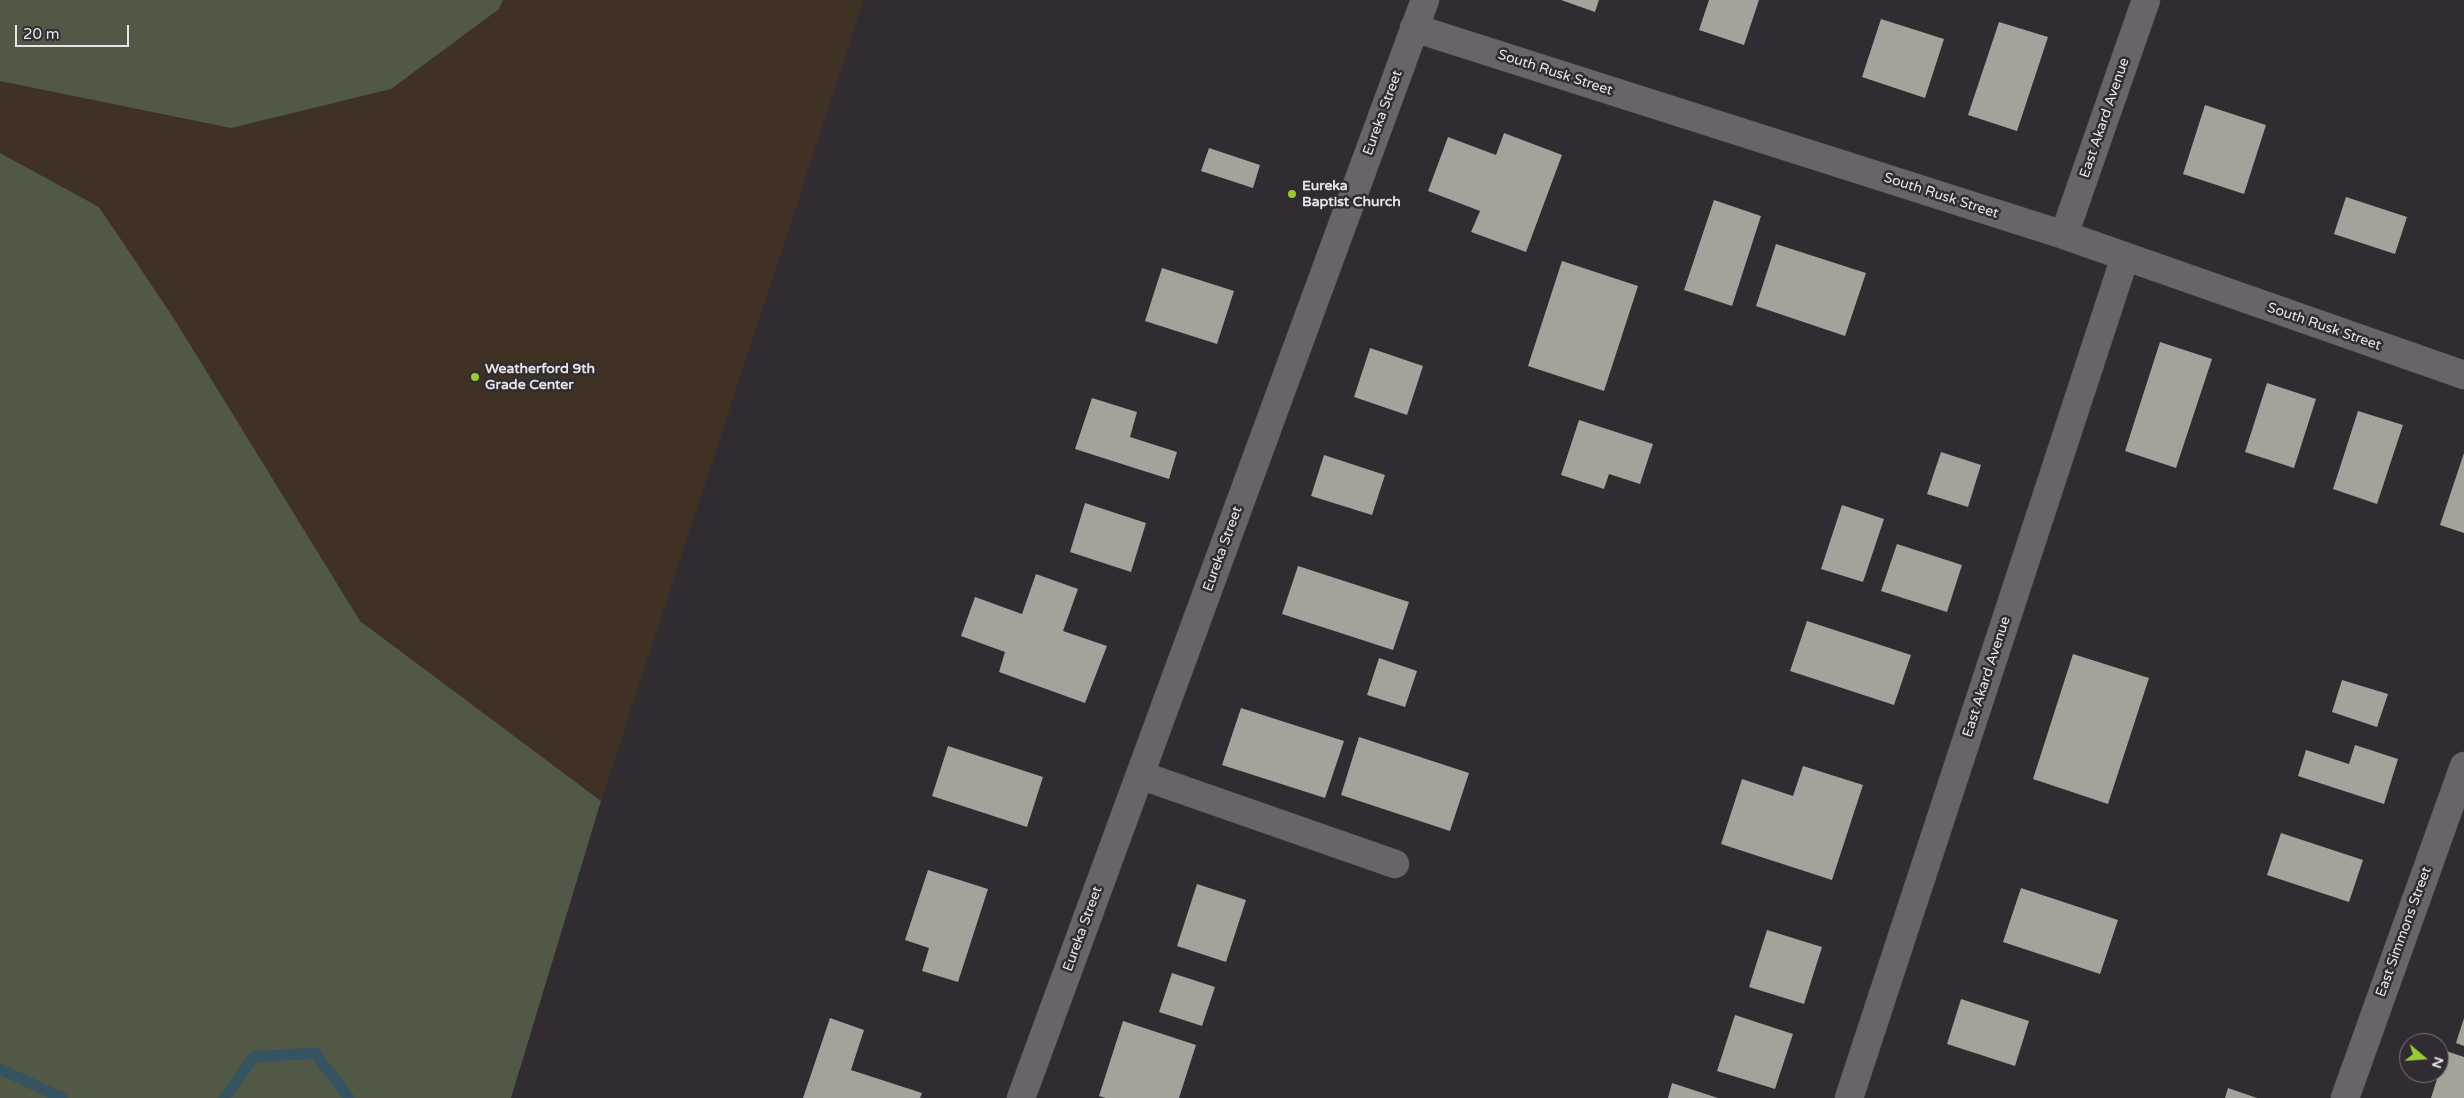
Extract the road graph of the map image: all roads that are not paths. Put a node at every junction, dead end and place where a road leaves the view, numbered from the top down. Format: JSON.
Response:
{"nodes":[{"id":1,"x":1425,"y":0,"type":"edge"},
{"id":2,"x":2146,"y":0,"type":"edge"},
{"id":3,"x":1414,"y":28,"type":"junction"},
{"id":4,"x":2064,"y":235,"type":"junction"},
{"id":5,"x":2124,"y":257,"type":"junction"},
{"id":6,"x":2464,"y":376,"type":"edge"},
{"id":7,"x":2464,"y":766,"type":"edge"},
{"id":8,"x":1140,"y":775,"type":"junction"},
{"id":9,"x":1395,"y":864,"type":"dead end"},
{"id":10,"x":1021,"y":1098,"type":"edge"},
{"id":11,"x":1849,"y":1098,"type":"edge"},
{"id":12,"x":2345,"y":1098,"type":"edge"}],
"edges":[{"from":1,"to":3,"type":"street","name":"Eureka Street"},
{"from":2,"to":4,"type":"street","name":"East Akard Avenue"},
{"from":3,"to":4,"type":"street","name":"South Rusk Street"},
{"from":3,"to":8,"type":"street","name":"Eureka Street"},
{"from":4,"to":5,"type":"street","name":"South Rusk Street"},
{"from":5,"to":6,"type":"street","name":"South Rusk Street"},
{"from":5,"to":11,"type":"street","name":"East Akard Avenue"},
{"from":7,"to":12,"type":"street","name":"East Simmons Street"},
{"from":8,"to":9,"type":"street"},
{"from":8,"to":10,"type":"street","name":"Eureka Street"}]}
